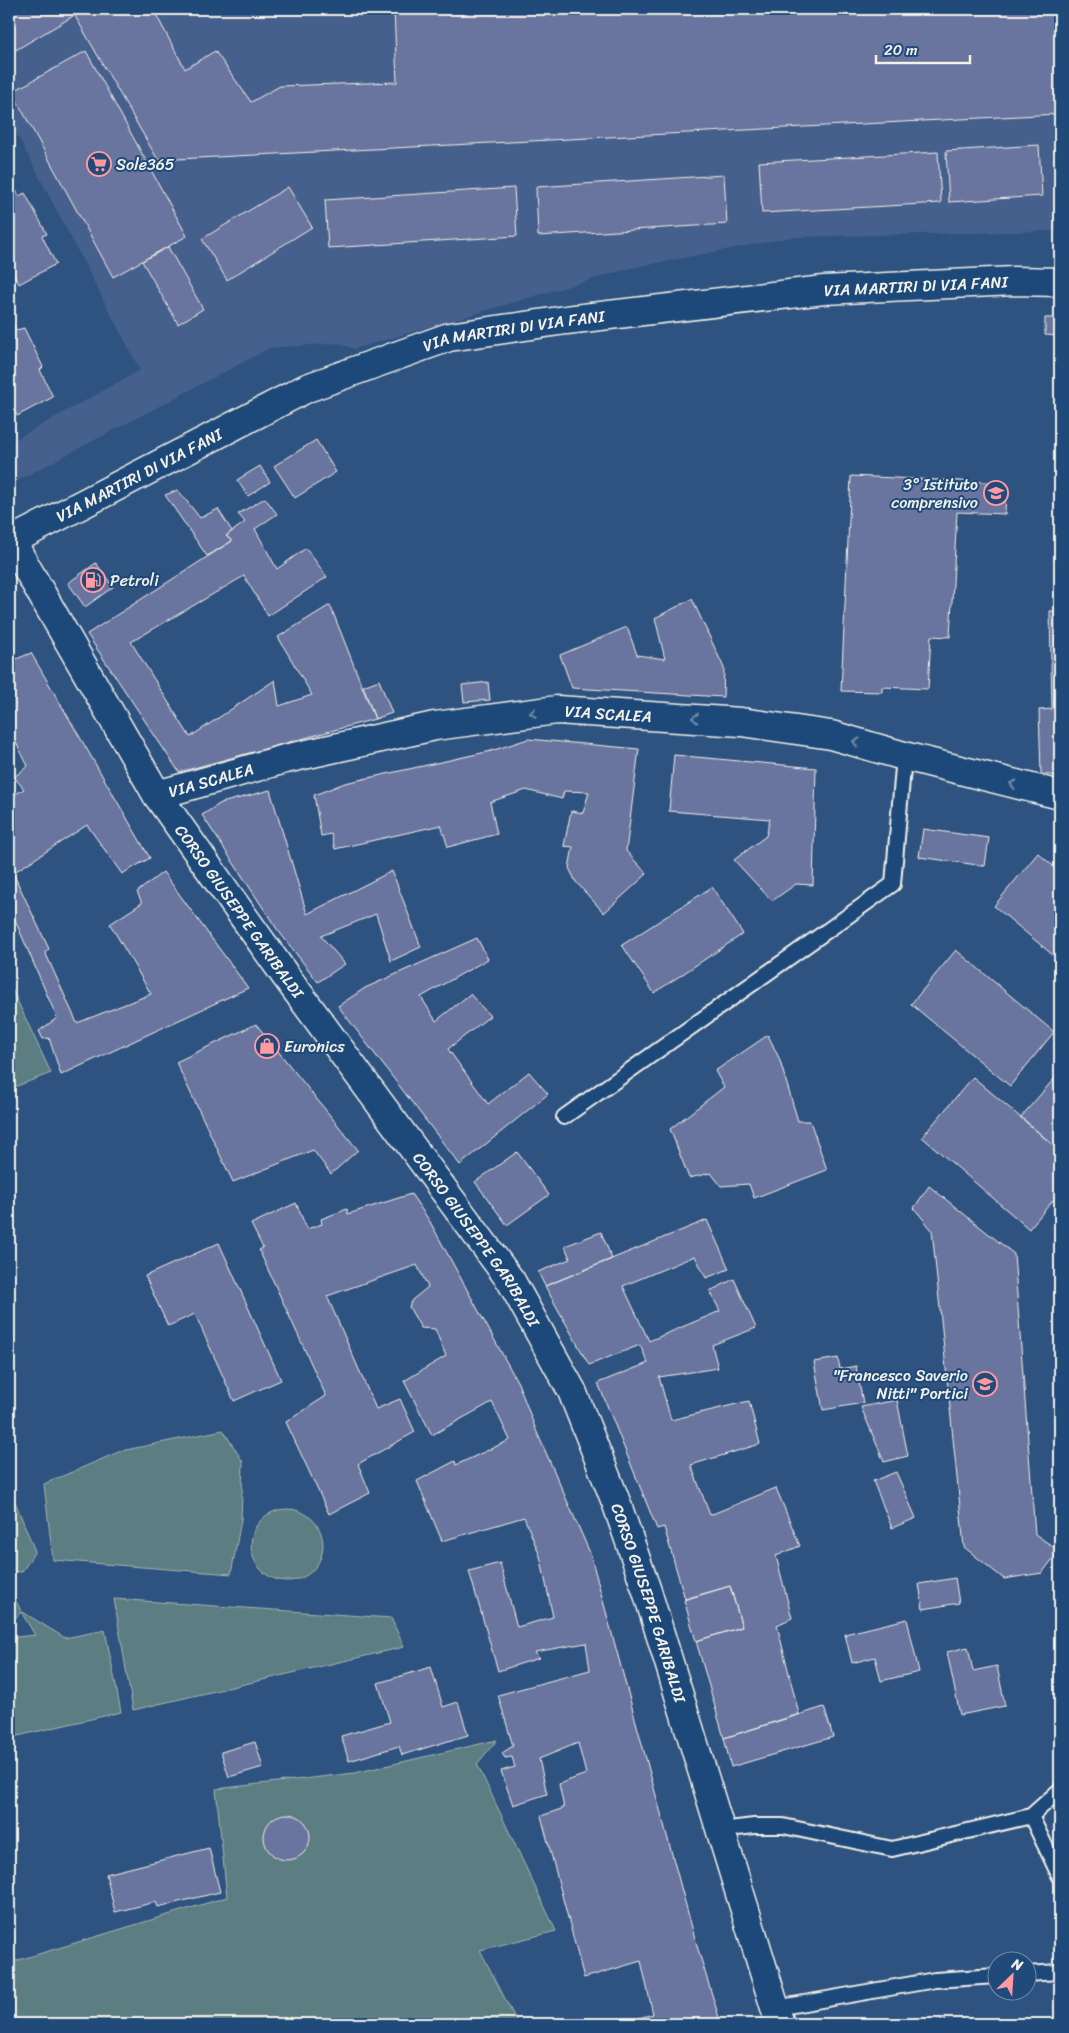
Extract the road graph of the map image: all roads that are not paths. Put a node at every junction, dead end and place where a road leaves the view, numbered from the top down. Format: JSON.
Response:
{"nodes":[{"id":1,"x":1060,"y":282,"type":"edge"},
{"id":2,"x":12,"y":550,"type":"edge"},
{"id":3,"x":904,"y":756,"type":"junction"},
{"id":4,"x":157,"y":795,"type":"junction"},
{"id":5,"x":1060,"y":795,"type":"edge"},
{"id":6,"x":564,"y":1118,"type":"dead end"},
{"id":7,"x":1060,"y":1790,"type":"edge"},
{"id":8,"x":1031,"y":1816,"type":"junction"},
{"id":9,"x":721,"y":1830,"type":"junction"},
{"id":10,"x":1060,"y":1877,"type":"edge"},
{"id":11,"x":1060,"y":1972,"type":"edge"},
{"id":12,"x":1036,"y":1973,"type":"edge"},
{"id":13,"x":986,"y":1977,"type":"edge"},
{"id":14,"x":778,"y":2016,"type":"edge"}],
"edges":[{"from":1,"to":2,"type":"street","name":"VIA MARTIRI DI VIA FANI"},
{"from":2,"to":4,"type":"street","name":"CORSO GIUSEPPE GARIBALDI"},
{"from":3,"to":4,"type":"street","name":"VIA SCALEA","one_way":true},
{"from":5,"to":3,"type":"street","name":"VIA SCALEA","one_way":true},
{"from":3,"to":6,"type":"lane"},
{"from":4,"to":9,"type":"street","name":"CORSO GIUSEPPE GARIBALDI"},
{"from":7,"to":8,"type":"lane"},
{"from":8,"to":9,"type":"lane"},
{"from":8,"to":10,"type":"lane"},
{"from":9,"to":14,"type":"street","name":"CORSO GIUSEPPE GARIBALDI"},
{"from":11,"to":12,"type":"lane"},
{"from":13,"to":14,"type":"lane"}]}
